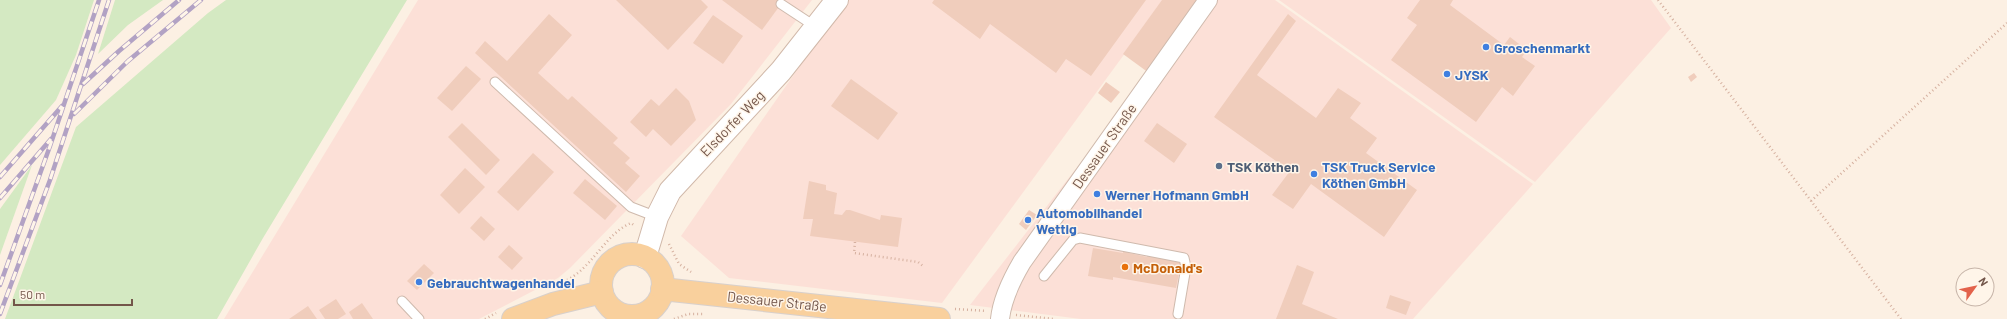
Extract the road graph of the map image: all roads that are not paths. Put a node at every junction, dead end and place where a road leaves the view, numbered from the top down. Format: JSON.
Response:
{"nodes":[{"id":1,"x":838,"y":0,"type":"edge"},
{"id":2,"x":1208,"y":0,"type":"edge"},
{"id":3,"x":781,"y":4,"type":"dead end"},
{"id":4,"x":817,"y":27,"type":"junction"},
{"id":5,"x":495,"y":82,"type":"dead end"},
{"id":6,"x":657,"y":217,"type":"junction"},
{"id":7,"x":645,"y":257,"type":"junction"},
{"id":8,"x":1044,"y":276,"type":"dead end"},
{"id":9,"x":662,"y":289,"type":"junction"},
{"id":10,"x":602,"y":292,"type":"junction"},
{"id":11,"x":402,"y":301,"type":"dead end"},
{"id":12,"x":1178,"y":314,"type":"dead end"},
{"id":13,"x":419,"y":319,"type":"edge"},
{"id":14,"x":513,"y":319,"type":"edge"},
{"id":15,"x":939,"y":319,"type":"edge"},
{"id":16,"x":1000,"y":319,"type":"edge"}],
"edges":[{"from":1,"to":4,"type":"street","name":"Elsdorfer Weg"},
{"from":2,"to":16,"type":"street","name":"Dessauer Straße"},
{"from":3,"to":4,"type":"lane"},
{"from":4,"to":6,"type":"street","name":"Elsdorfer Weg"},
{"from":5,"to":6,"type":"lane"},
{"from":6,"to":7,"type":"street","name":"Elsdorfer Weg"},
{"from":7,"to":9,"type":"main road"},
{"from":7,"to":10,"type":"main road"},
{"from":8,"to":12,"type":"lane"},
{"from":9,"to":10,"type":"main road"},
{"from":9,"to":15,"type":"main road","name":"Dessauer Straße"},
{"from":10,"to":14,"type":"main road"},
{"from":11,"to":13,"type":"lane"}]}
